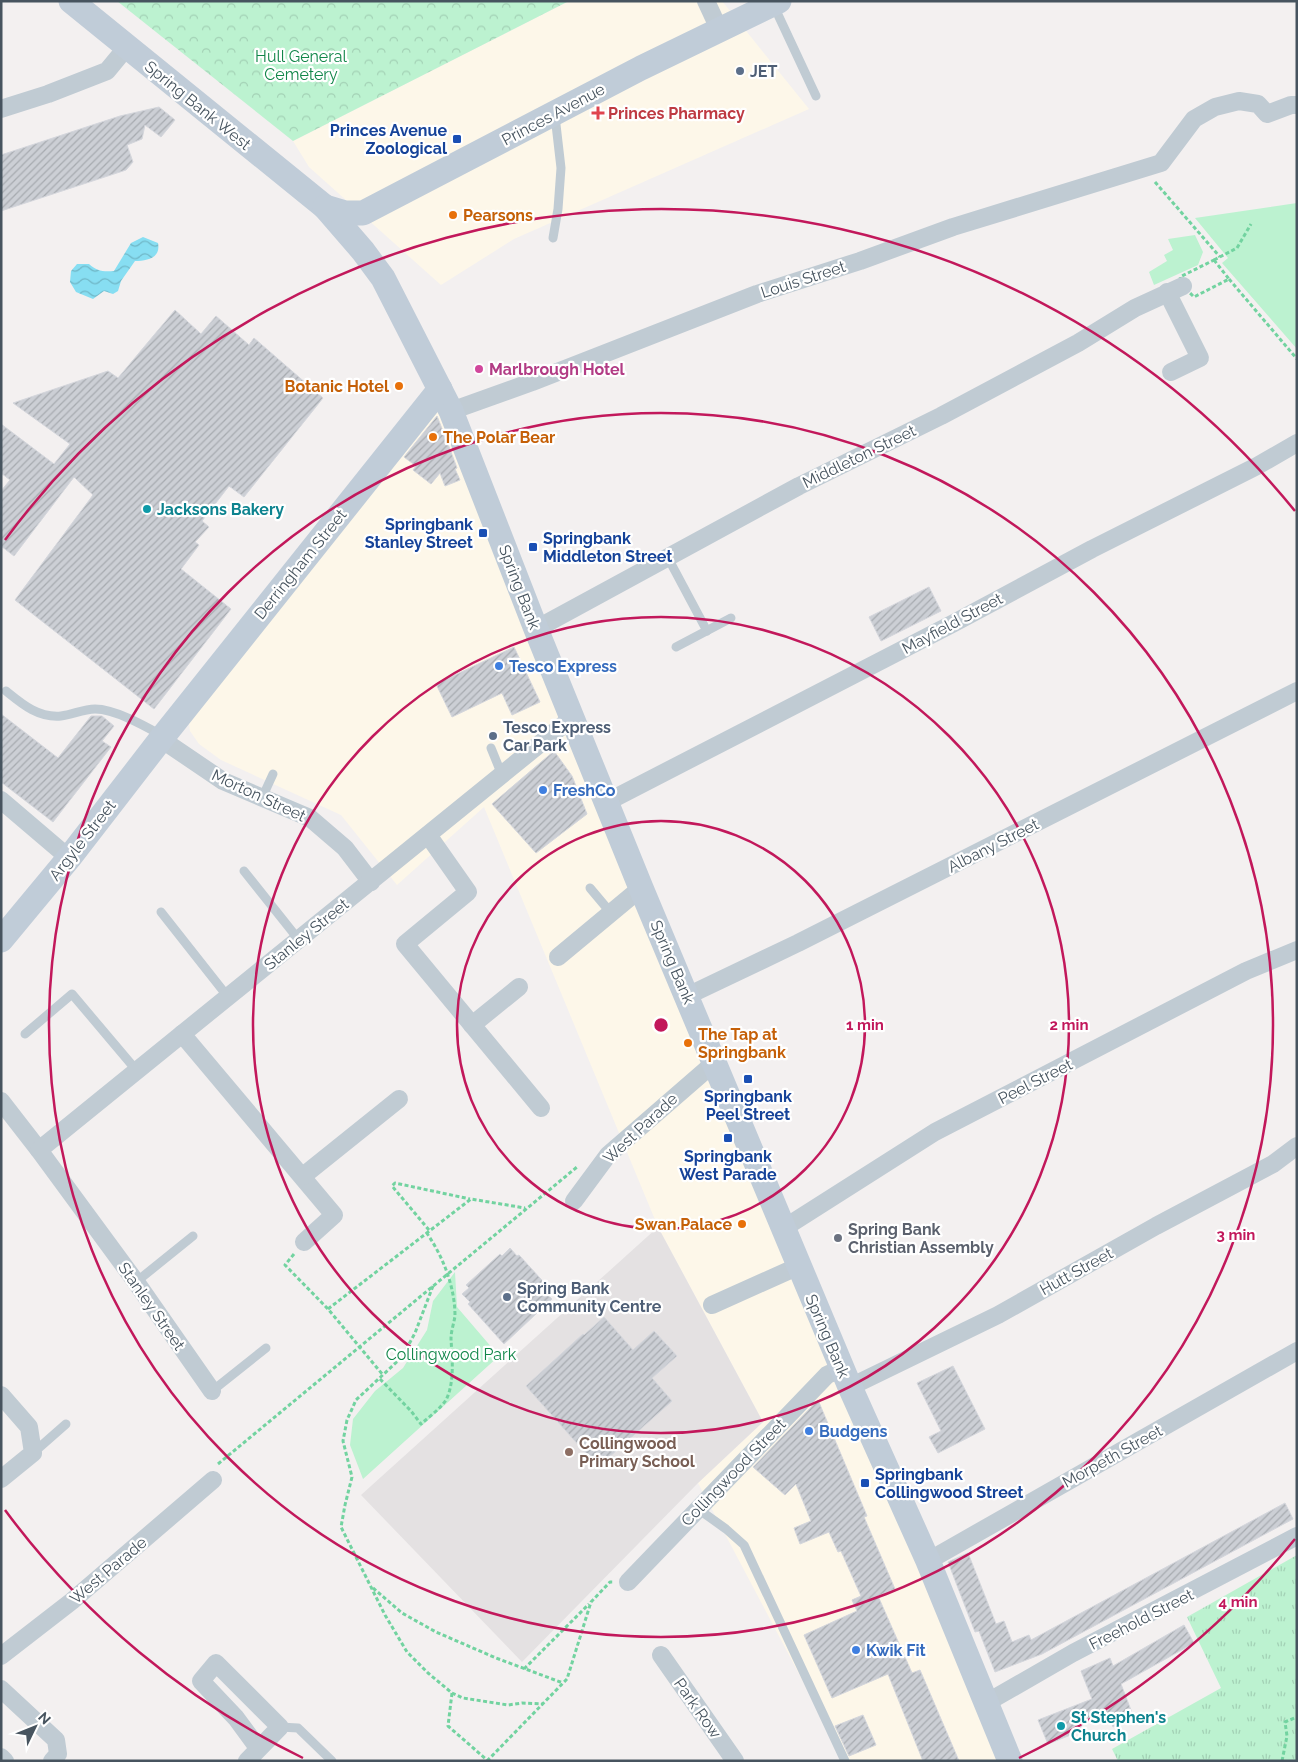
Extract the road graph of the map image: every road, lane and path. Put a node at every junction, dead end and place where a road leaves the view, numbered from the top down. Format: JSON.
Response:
{"nodes":[{"id":1,"x":71,"y":1,"type":"edge"},
{"id":2,"x":706,"y":1,"type":"edge"},
{"id":3,"x":776,"y":3,"type":"edge"},
{"id":4,"x":720,"y":29,"type":"junction"},
{"id":5,"x":126,"y":48,"type":"junction"},
{"id":6,"x":816,"y":96,"type":"dead end"},
{"id":7,"x":1297,"y":105,"type":"edge"},
{"id":8,"x":1,"y":109,"type":"edge"},
{"id":9,"x":555,"y":113,"type":"junction"},
{"id":10,"x":1155,"y":165,"type":"junction"},
{"id":11,"x":325,"y":208,"type":"junction"},
{"id":12,"x":363,"y":213,"type":"junction"},
{"id":13,"x":1251,"y":224,"type":"dead end"},
{"id":14,"x":553,"y":238,"type":"dead end"},
{"id":15,"x":363,"y":251,"type":"junction"},
{"id":16,"x":1220,"y":257,"type":"junction"},
{"id":17,"x":1214,"y":260,"type":"junction"},
{"id":18,"x":1229,"y":279,"type":"junction"},
{"id":19,"x":1175,"y":289,"type":"junction"},
{"id":20,"x":1297,"y":359,"type":"edge"},
{"id":21,"x":1171,"y":372,"type":"dead end"},
{"id":22,"x":440,"y":389,"type":"junction"},
{"id":23,"x":451,"y":411,"type":"junction"},
{"id":24,"x":1297,"y":443,"type":"edge"},
{"id":25,"x":667,"y":556,"type":"junction"},
{"id":26,"x":731,"y":618,"type":"dead end"},
{"id":27,"x":536,"y":629,"type":"junction"},
{"id":28,"x":707,"y":631,"type":"junction"},
{"id":29,"x":676,"y":647,"type":"dead end"},
{"id":30,"x":6,"y":691,"type":"dead end"},
{"id":31,"x":1297,"y":691,"type":"edge"},
{"id":32,"x":573,"y":717,"type":"junction"},
{"id":33,"x":162,"y":737,"type":"junction"},
{"id":34,"x":491,"y":748,"type":"dead end"},
{"id":35,"x":273,"y":774,"type":"dead end"},
{"id":36,"x":502,"y":775,"type":"junction"},
{"id":37,"x":262,"y":798,"type":"junction"},
{"id":38,"x":1,"y":800,"type":"edge"},
{"id":39,"x":607,"y":802,"type":"junction"},
{"id":40,"x":428,"y":835,"type":"junction"},
{"id":41,"x":69,"y":858,"type":"junction"},
{"id":42,"x":244,"y":871,"type":"dead end"},
{"id":43,"x":371,"y":882,"type":"junction"},
{"id":44,"x":590,"y":888,"type":"dead end"},
{"id":45,"x":641,"y":888,"type":"junction"},
{"id":46,"x":161,"y":912,"type":"dead end"},
{"id":47,"x":611,"y":914,"type":"junction"},
{"id":48,"x":1,"y":940,"type":"edge"},
{"id":49,"x":299,"y":940,"type":"junction"},
{"id":50,"x":1297,"y":950,"type":"edge"},
{"id":51,"x":558,"y":957,"type":"dead end"},
{"id":52,"x":519,"y":987,"type":"dead end"},
{"id":53,"x":687,"y":996,"type":"junction"},
{"id":54,"x":228,"y":997,"type":"junction"},
{"id":55,"x":472,"y":1025,"type":"junction"},
{"id":56,"x":24,"y":1034,"type":"dead end"},
{"id":57,"x":182,"y":1034,"type":"junction"},
{"id":58,"x":714,"y":1063,"type":"junction"},
{"id":59,"x":137,"y":1071,"type":"junction"},
{"id":60,"x":399,"y":1099,"type":"dead end"},
{"id":61,"x":1,"y":1100,"type":"edge"},
{"id":62,"x":541,"y":1108,"type":"dead end"},
{"id":63,"x":1297,"y":1146,"type":"edge"},
{"id":64,"x":39,"y":1150,"type":"junction"},
{"id":65,"x":583,"y":1161,"type":"dead end"},
{"id":66,"x":303,"y":1176,"type":"junction"},
{"id":67,"x":471,"y":1199,"type":"junction"},
{"id":68,"x":574,"y":1201,"type":"dead end"},
{"id":69,"x":526,"y":1208,"type":"junction"},
{"id":70,"x":784,"y":1228,"type":"junction"},
{"id":71,"x":428,"y":1231,"type":"junction"},
{"id":72,"x":192,"y":1236,"type":"dead end"},
{"id":73,"x":304,"y":1242,"type":"joint"},
{"id":74,"x":799,"y":1266,"type":"junction"},
{"id":75,"x":447,"y":1273,"type":"junction"},
{"id":76,"x":136,"y":1282,"type":"junction"},
{"id":77,"x":432,"y":1286,"type":"junction"},
{"id":78,"x":712,"y":1305,"type":"dead end"},
{"id":79,"x":328,"y":1309,"type":"junction"},
{"id":80,"x":266,"y":1348,"type":"dead end"},
{"id":81,"x":359,"y":1348,"type":"junction"},
{"id":82,"x":1297,"y":1351,"type":"edge"},
{"id":83,"x":384,"y":1375,"type":"junction"},
{"id":84,"x":846,"y":1378,"type":"junction"},
{"id":85,"x":380,"y":1379,"type":"junction"},
{"id":86,"x":212,"y":1391,"type":"joint"},
{"id":87,"x":1,"y":1395,"type":"edge"},
{"id":88,"x":66,"y":1424,"type":"dead end"},
{"id":89,"x":33,"y":1453,"type":"junction"},
{"id":90,"x":1,"y":1479,"type":"edge"},
{"id":91,"x":213,"y":1480,"type":"joint"},
{"id":92,"x":698,"y":1509,"type":"junction"},
{"id":93,"x":1297,"y":1536,"type":"edge"},
{"id":94,"x":928,"y":1561,"type":"junction"},
{"id":95,"x":628,"y":1582,"type":"joint"},
{"id":96,"x":370,"y":1586,"type":"junction"},
{"id":97,"x":591,"y":1602,"type":"junction"},
{"id":98,"x":661,"y":1655,"type":"dead end"},
{"id":99,"x":1,"y":1656,"type":"edge"},
{"id":100,"x":524,"y":1668,"type":"junction"},
{"id":101,"x":563,"y":1684,"type":"junction"},
{"id":102,"x":1,"y":1689,"type":"edge"},
{"id":103,"x":452,"y":1693,"type":"junction"},
{"id":104,"x":986,"y":1703,"type":"junction"},
{"id":105,"x":543,"y":1704,"type":"junction"},
{"id":106,"x":1297,"y":1717,"type":"edge"},
{"id":107,"x":280,"y":1727,"type":"junction"},
{"id":108,"x":252,"y":1754,"type":"edge"},
{"id":109,"x":1,"y":1757,"type":"edge"},
{"id":110,"x":5,"y":1761,"type":"edge"},
{"id":111,"x":52,"y":1761,"type":"edge"},
{"id":112,"x":332,"y":1761,"type":"edge"},
{"id":113,"x":487,"y":1761,"type":"edge"},
{"id":114,"x":735,"y":1761,"type":"edge"},
{"id":115,"x":845,"y":1761,"type":"edge"},
{"id":116,"x":1010,"y":1761,"type":"edge"},
{"id":117,"x":1282,"y":1761,"type":"edge"}],
"edges":[{"from":1,"to":5,"type":"street","name":"Spring Bank West"},
{"from":2,"to":4,"type":"street"},
{"from":3,"to":4,"type":"street","name":"Princes Avenue"},
{"from":3,"to":6,"type":"lane"},
{"from":4,"to":9,"type":"street","name":"Princes Avenue"},
{"from":5,"to":8,"type":"street"},
{"from":5,"to":11,"type":"street","name":"Spring Bank West"},
{"from":7,"to":10,"type":"street"},
{"from":9,"to":12,"type":"street","name":"Princes Avenue"},
{"from":9,"to":14,"type":"lane"},
{"from":10,"to":16,"type":"path"},
{"from":10,"to":23,"type":"street","name":"Louis Street"},
{"from":11,"to":12,"type":"street"},
{"from":11,"to":15,"type":"street","name":"Spring Bank"},
{"from":12,"to":15,"type":"street","name":"Spring Bank"},
{"from":13,"to":16,"type":"path"},
{"from":15,"to":22,"type":"street","name":"Spring Bank"},
{"from":16,"to":17,"type":"path"},
{"from":17,"to":18,"type":"path"},
{"from":17,"to":19,"type":"path"},
{"from":18,"to":19,"type":"path"},
{"from":18,"to":20,"type":"path"},
{"from":19,"to":21,"type":"street"},
{"from":19,"to":25,"type":"street","name":"Middleton Street"},
{"from":22,"to":23,"type":"street","name":"Spring Bank"},
{"from":22,"to":33,"type":"street","name":"Derringham Street"},
{"from":23,"to":27,"type":"street","name":"Spring Bank"},
{"from":24,"to":39,"type":"street","name":"Mayfield Street"},
{"from":25,"to":27,"type":"street","name":"Middleton Street"},
{"from":25,"to":28,"type":"lane"},
{"from":26,"to":28,"type":"lane"},
{"from":27,"to":32,"type":"street","name":"Spring Bank"},
{"from":28,"to":29,"type":"lane"},
{"from":30,"to":33,"type":"lane"},
{"from":31,"to":53,"type":"street","name":"Albany Street"},
{"from":32,"to":36,"type":"street","name":"Stanley Street"},
{"from":32,"to":39,"type":"street","name":"Spring Bank"},
{"from":33,"to":37,"type":"street","name":"Morton Street"},
{"from":33,"to":41,"type":"street","name":"Argyle Street"},
{"from":34,"to":36,"type":"lane"},
{"from":35,"to":37,"type":"lane"},
{"from":36,"to":40,"type":"street","name":"Stanley Street"},
{"from":37,"to":43,"type":"street","name":"Morton Street"},
{"from":38,"to":41,"type":"street"},
{"from":39,"to":45,"type":"street","name":"Spring Bank"},
{"from":40,"to":43,"type":"street","name":"Stanley Street"},
{"from":40,"to":55,"type":"street"},
{"from":41,"to":48,"type":"street","name":"Argyle Street"},
{"from":42,"to":49,"type":"lane"},
{"from":43,"to":49,"type":"street","name":"Stanley Street"},
{"from":44,"to":47,"type":"lane"},
{"from":45,"to":47,"type":"street"},
{"from":45,"to":53,"type":"street","name":"Spring Bank"},
{"from":46,"to":54,"type":"lane"},
{"from":47,"to":51,"type":"street"},
{"from":49,"to":54,"type":"street","name":"Stanley Street"},
{"from":50,"to":70,"type":"street","name":"Peel Street"},
{"from":52,"to":55,"type":"street"},
{"from":53,"to":58,"type":"street","name":"Spring Bank"},
{"from":54,"to":57,"type":"street","name":"Stanley Street"},
{"from":55,"to":62,"type":"street"},
{"from":56,"to":59,"type":"lane"},
{"from":57,"to":59,"type":"street","name":"Stanley Street"},
{"from":57,"to":66,"type":"street"},
{"from":58,"to":68,"type":"street","name":"West Parade"},
{"from":58,"to":70,"type":"street","name":"Spring Bank"},
{"from":59,"to":64,"type":"street","name":"Stanley Street"},
{"from":60,"to":66,"type":"street"},
{"from":61,"to":64,"type":"street","name":"Stanley Street"},
{"from":63,"to":84,"type":"street","name":"Hutt Street"},
{"from":64,"to":76,"type":"street","name":"Stanley Street"},
{"from":65,"to":69,"type":"path"},
{"from":66,"to":73,"type":"street"},
{"from":67,"to":69,"type":"path"},
{"from":67,"to":71,"type":"path"},
{"from":67,"to":71,"type":"path"},
{"from":69,"to":75,"type":"path"},
{"from":70,"to":74,"type":"street","name":"Spring Bank"},
{"from":71,"to":75,"type":"path"},
{"from":71,"to":79,"type":"path"},
{"from":72,"to":76,"type":"lane"},
{"from":73,"to":79,"type":"path"},
{"from":74,"to":78,"type":"street"},
{"from":74,"to":84,"type":"street","name":"Spring Bank"},
{"from":75,"to":77,"type":"path"},
{"from":75,"to":85,"type":"path"},
{"from":76,"to":86,"type":"street","name":"Stanley Street"},
{"from":77,"to":81,"type":"path"},
{"from":77,"to":83,"type":"path"},
{"from":79,"to":81,"type":"path"},
{"from":80,"to":86,"type":"lane"},
{"from":81,"to":83,"type":"path"},
{"from":81,"to":91,"type":"path"},
{"from":82,"to":94,"type":"street","name":"Morpeth Street"},
{"from":83,"to":85,"type":"path"},
{"from":84,"to":92,"type":"street","name":"Collingwood Street"},
{"from":84,"to":94,"type":"street","name":"Spring Bank"},
{"from":85,"to":96,"type":"path"},
{"from":87,"to":89,"type":"street"},
{"from":88,"to":89,"type":"lane"},
{"from":89,"to":90,"type":"street"},
{"from":91,"to":99,"type":"street","name":"West Parade"},
{"from":92,"to":95,"type":"street","name":"Collingwood Street"},
{"from":92,"to":115,"type":"lane"},
{"from":93,"to":104,"type":"street","name":"Freehold Street"},
{"from":94,"to":104,"type":"street","name":"Spring Bank"},
{"from":95,"to":97,"type":"path"},
{"from":96,"to":100,"type":"path"},
{"from":96,"to":103,"type":"path"},
{"from":97,"to":100,"type":"path"},
{"from":97,"to":101,"type":"path"},
{"from":98,"to":114,"type":"street","name":"Park Row"},
{"from":100,"to":101,"type":"path"},
{"from":101,"to":105,"type":"path"},
{"from":102,"to":111,"type":"street"},
{"from":103,"to":105,"type":"path"},
{"from":103,"to":113,"type":"path"},
{"from":104,"to":116,"type":"street","name":"Spring Bank"},
{"from":105,"to":113,"type":"path"},
{"from":106,"to":117,"type":"path"},
{"from":107,"to":108,"type":"street"},
{"from":107,"to":108,"type":"street"},
{"from":107,"to":112,"type":"lane"},
{"from":109,"to":110,"type":"street"}]}
